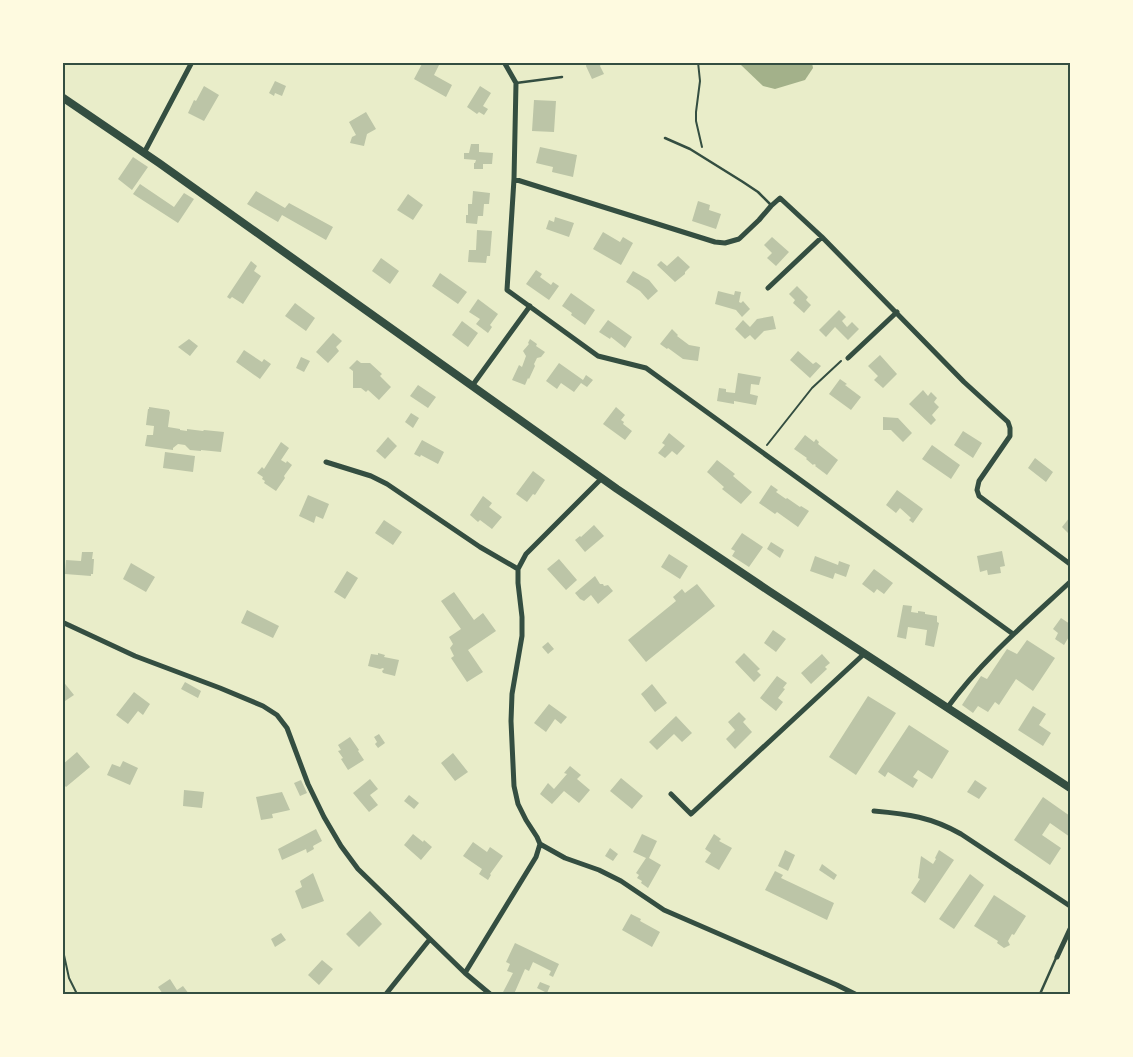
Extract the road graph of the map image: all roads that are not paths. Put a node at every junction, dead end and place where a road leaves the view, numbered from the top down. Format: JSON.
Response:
{"nodes":[{"id":1,"x":192,"y":62,"type":"edge"},
{"id":2,"x":504,"y":62,"type":"edge"},
{"id":3,"x":562,"y":77,"type":"dead end"},
{"id":4,"x":516,"y":83,"type":"junction"},
{"id":5,"x":62,"y":97,"type":"edge"},
{"id":6,"x":665,"y":138,"type":"dead end"},
{"id":7,"x":144,"y":153,"type":"junction"},
{"id":8,"x":514,"y":179,"type":"junction"},
{"id":9,"x":771,"y":206,"type":"junction"},
{"id":10,"x":822,"y":237,"type":"junction"},
{"id":11,"x":768,"y":288,"type":"dead end"},
{"id":12,"x":530,"y":306,"type":"junction"},
{"id":13,"x":897,"y":312,"type":"junction"},
{"id":14,"x":848,"y":358,"type":"road end"},
{"id":15,"x":472,"y":386,"type":"junction"},
{"id":16,"x":326,"y":462,"type":"dead end"},
{"id":17,"x":602,"y":478,"type":"junction"},
{"id":18,"x":1070,"y":564,"type":"edge"},
{"id":19,"x":518,"y":569,"type":"junction"},
{"id":20,"x":1070,"y":582,"type":"edge"},
{"id":21,"x":62,"y":622,"type":"edge"},
{"id":22,"x":1014,"y":634,"type":"junction"},
{"id":23,"x":865,"y":653,"type":"junction"},
{"id":24,"x":948,"y":708,"type":"junction"},
{"id":25,"x":1070,"y":788,"type":"edge"},
{"id":26,"x":671,"y":794,"type":"dead end"},
{"id":27,"x":874,"y":811,"type":"dead end"},
{"id":28,"x":540,"y":844,"type":"junction"},
{"id":29,"x":1070,"y":906,"type":"edge"},
{"id":30,"x":1070,"y":929,"type":"edge"},
{"id":31,"x":430,"y":939,"type":"junction"},
{"id":32,"x":1057,"y":957,"type":"joint"},
{"id":33,"x":464,"y":973,"type":"junction"},
{"id":34,"x":386,"y":994,"type":"edge"},
{"id":35,"x":490,"y":994,"type":"edge"},
{"id":36,"x":855,"y":994,"type":"edge"},
{"id":37,"x":1040,"y":994,"type":"edge"}],
"edges":[{"from":1,"to":7,"type":"street"},
{"from":2,"to":4,"type":"street"},
{"from":3,"to":4,"type":"lane"},
{"from":4,"to":8,"type":"street"},
{"from":5,"to":7,"type":"main road"},
{"from":6,"to":9,"type":"lane"},
{"from":7,"to":15,"type":"main road"},
{"from":8,"to":9,"type":"street"},
{"from":8,"to":12,"type":"street"},
{"from":9,"to":10,"type":"street"},
{"from":10,"to":11,"type":"street"},
{"from":10,"to":13,"type":"street"},
{"from":12,"to":15,"type":"street"},
{"from":12,"to":22,"type":"street"},
{"from":13,"to":14,"type":"street"},
{"from":13,"to":18,"type":"street"},
{"from":15,"to":17,"type":"main road"},
{"from":16,"to":19,"type":"street"},
{"from":17,"to":19,"type":"street"},
{"from":17,"to":23,"type":"main road"},
{"from":19,"to":28,"type":"street"},
{"from":20,"to":22,"type":"street"},
{"from":21,"to":31,"type":"street"},
{"from":22,"to":24,"type":"street"},
{"from":23,"to":24,"type":"main road"},
{"from":23,"to":26,"type":"street"},
{"from":24,"to":25,"type":"main road"},
{"from":27,"to":29,"type":"street"},
{"from":28,"to":33,"type":"street"},
{"from":28,"to":36,"type":"street"},
{"from":30,"to":32,"type":"street"},
{"from":31,"to":33,"type":"street"},
{"from":31,"to":34,"type":"street"},
{"from":32,"to":37,"type":"lane"},
{"from":33,"to":35,"type":"street"}]}
